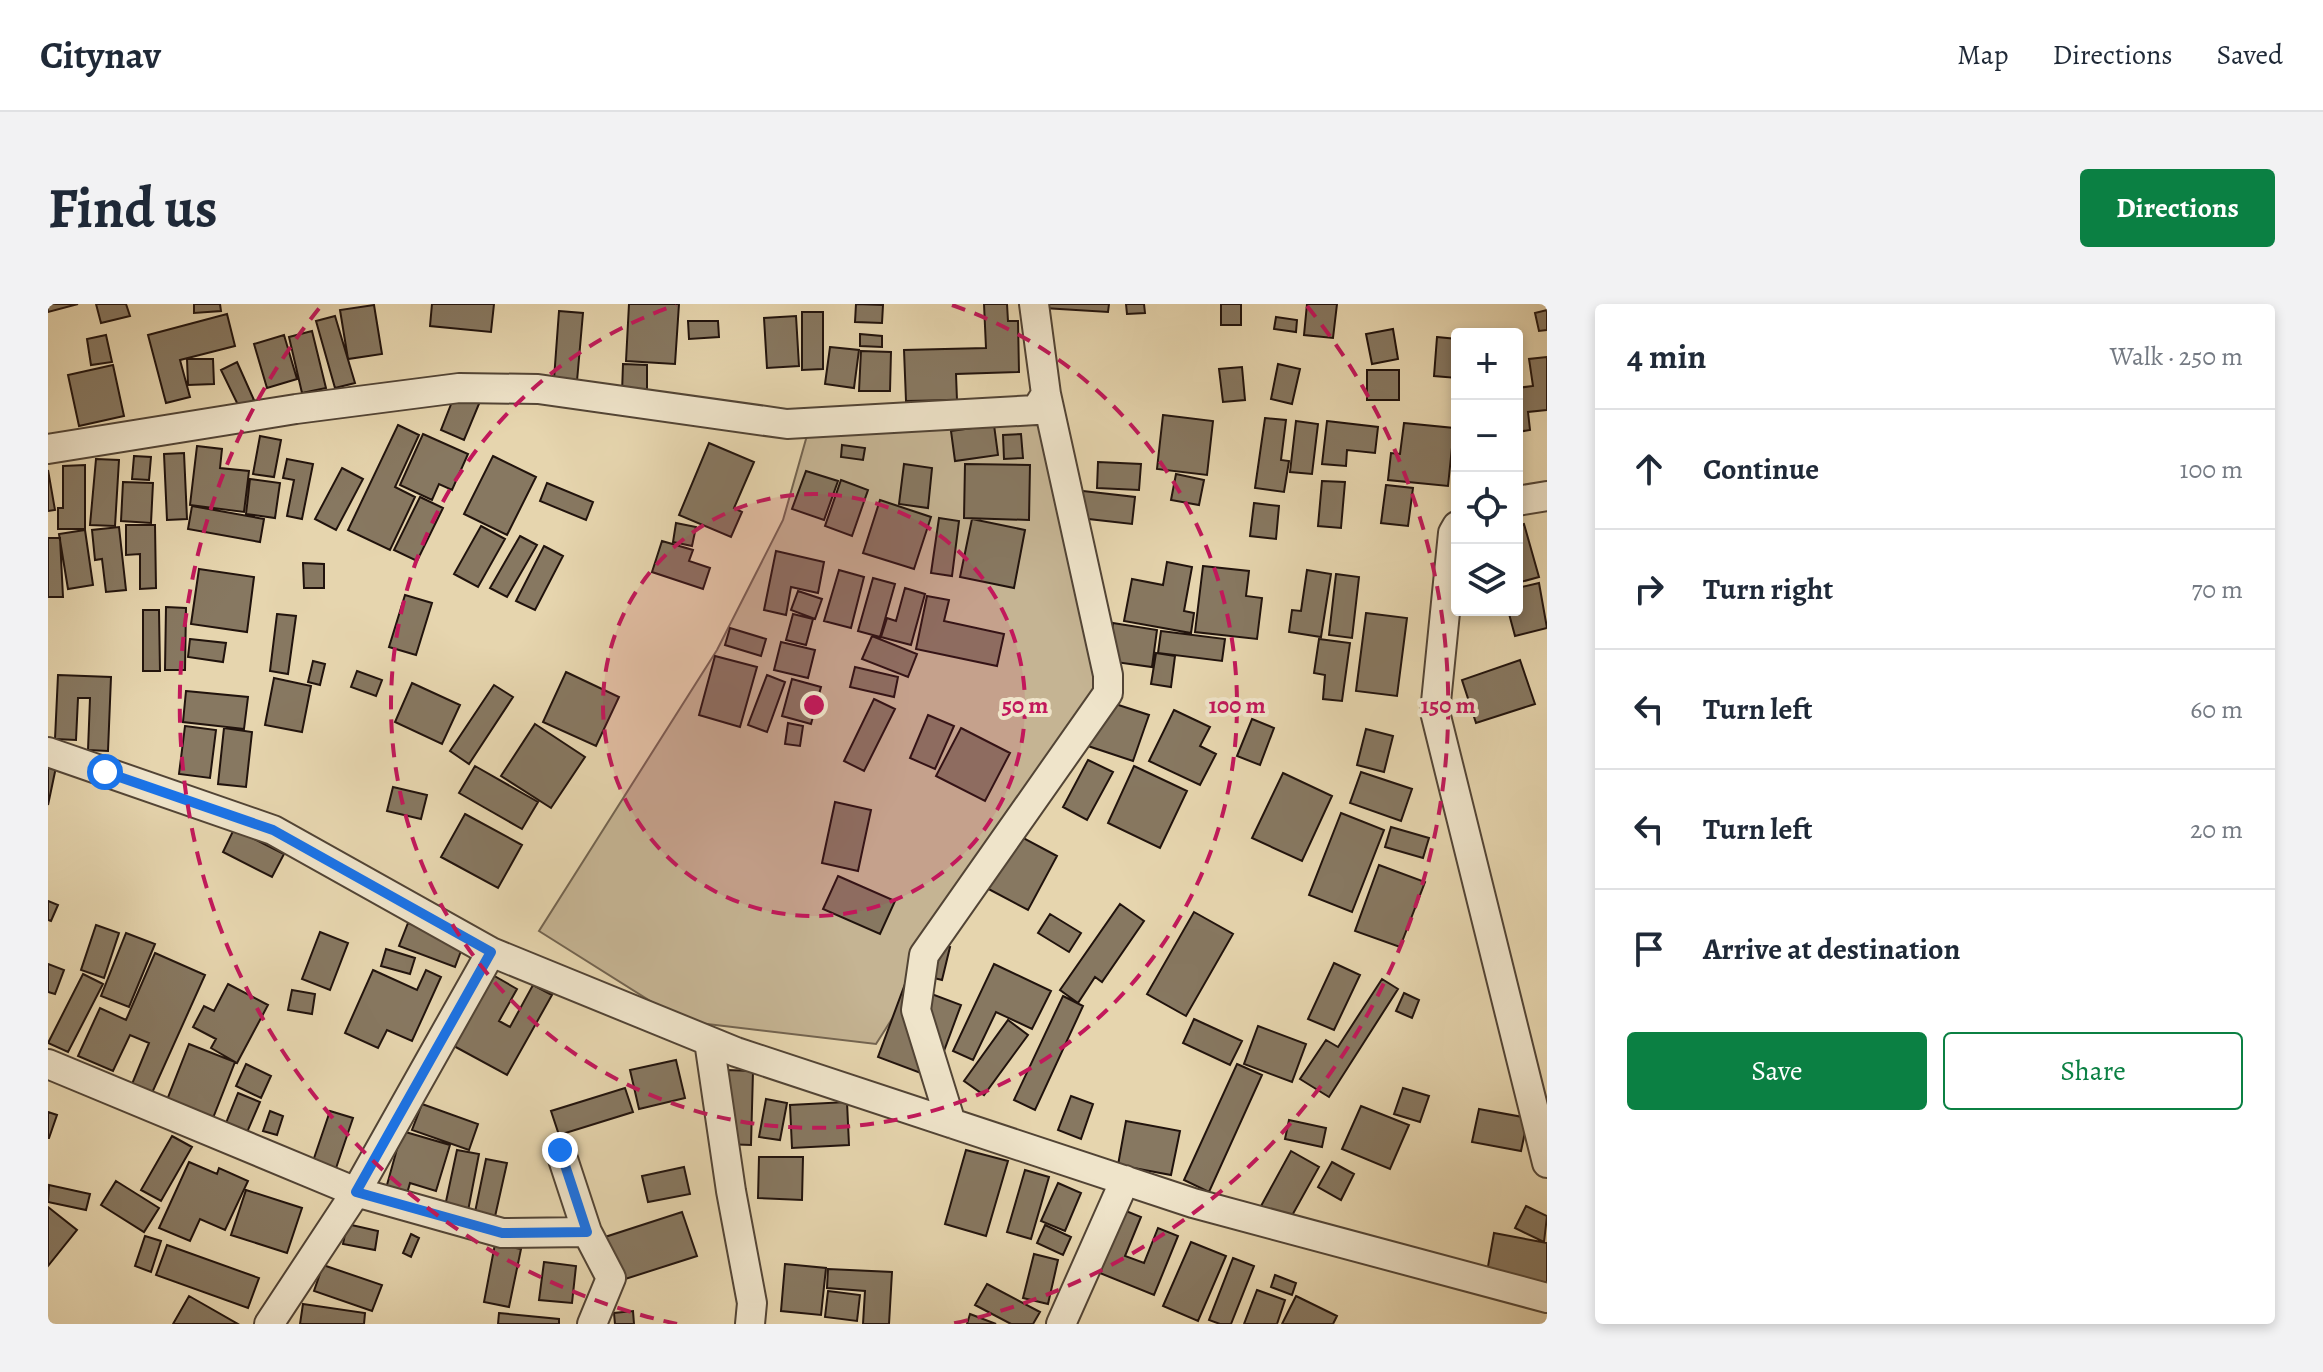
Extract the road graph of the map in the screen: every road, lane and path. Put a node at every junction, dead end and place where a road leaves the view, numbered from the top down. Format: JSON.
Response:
{"nodes":[{"id":1,"x":1034,"y":304,"type":"edge"},
{"id":2,"x":1046,"y":394,"type":"junction"},
{"id":3,"x":48,"y":449,"type":"edge"},
{"id":4,"x":1547,"y":496,"type":"edge"},
{"id":5,"x":1523,"y":500,"type":"edge"},
{"id":6,"x":1452,"y":544,"type":"edge"},
{"id":7,"x":48,"y":752,"type":"edge"},
{"id":8,"x":491,"y":952,"type":"junction"},
{"id":9,"x":709,"y":1041,"type":"junction"},
{"id":10,"x":48,"y":1064,"type":"edge"},
{"id":11,"x":951,"y":1123,"type":"junction"},
{"id":12,"x":560,"y":1150,"type":"dead end"},
{"id":13,"x":1547,"y":1163,"type":"edge"},
{"id":14,"x":1125,"y":1180,"type":"junction"},
{"id":15,"x":356,"y":1192,"type":"junction"},
{"id":16,"x":587,"y":1232,"type":"junction"},
{"id":17,"x":1547,"y":1298,"type":"edge"},
{"id":18,"x":269,"y":1324,"type":"edge"},
{"id":19,"x":592,"y":1324,"type":"edge"},
{"id":20,"x":750,"y":1324,"type":"edge"},
{"id":21,"x":1061,"y":1324,"type":"edge"}],
"edges":[{"from":1,"to":2,"type":"street"},
{"from":2,"to":3,"type":"street"},
{"from":2,"to":11,"type":"street"},
{"from":4,"to":5,"type":"street"},
{"from":6,"to":13,"type":"street"},
{"from":7,"to":8,"type":"street"},
{"from":8,"to":9,"type":"street"},
{"from":8,"to":15,"type":"street"},
{"from":9,"to":11,"type":"street"},
{"from":9,"to":20,"type":"street"},
{"from":10,"to":15,"type":"street"},
{"from":11,"to":14,"type":"street"},
{"from":12,"to":16,"type":"street"},
{"from":14,"to":17,"type":"street"},
{"from":14,"to":21,"type":"street"},
{"from":15,"to":16,"type":"street"},
{"from":15,"to":18,"type":"street"},
{"from":16,"to":19,"type":"street"}]}
